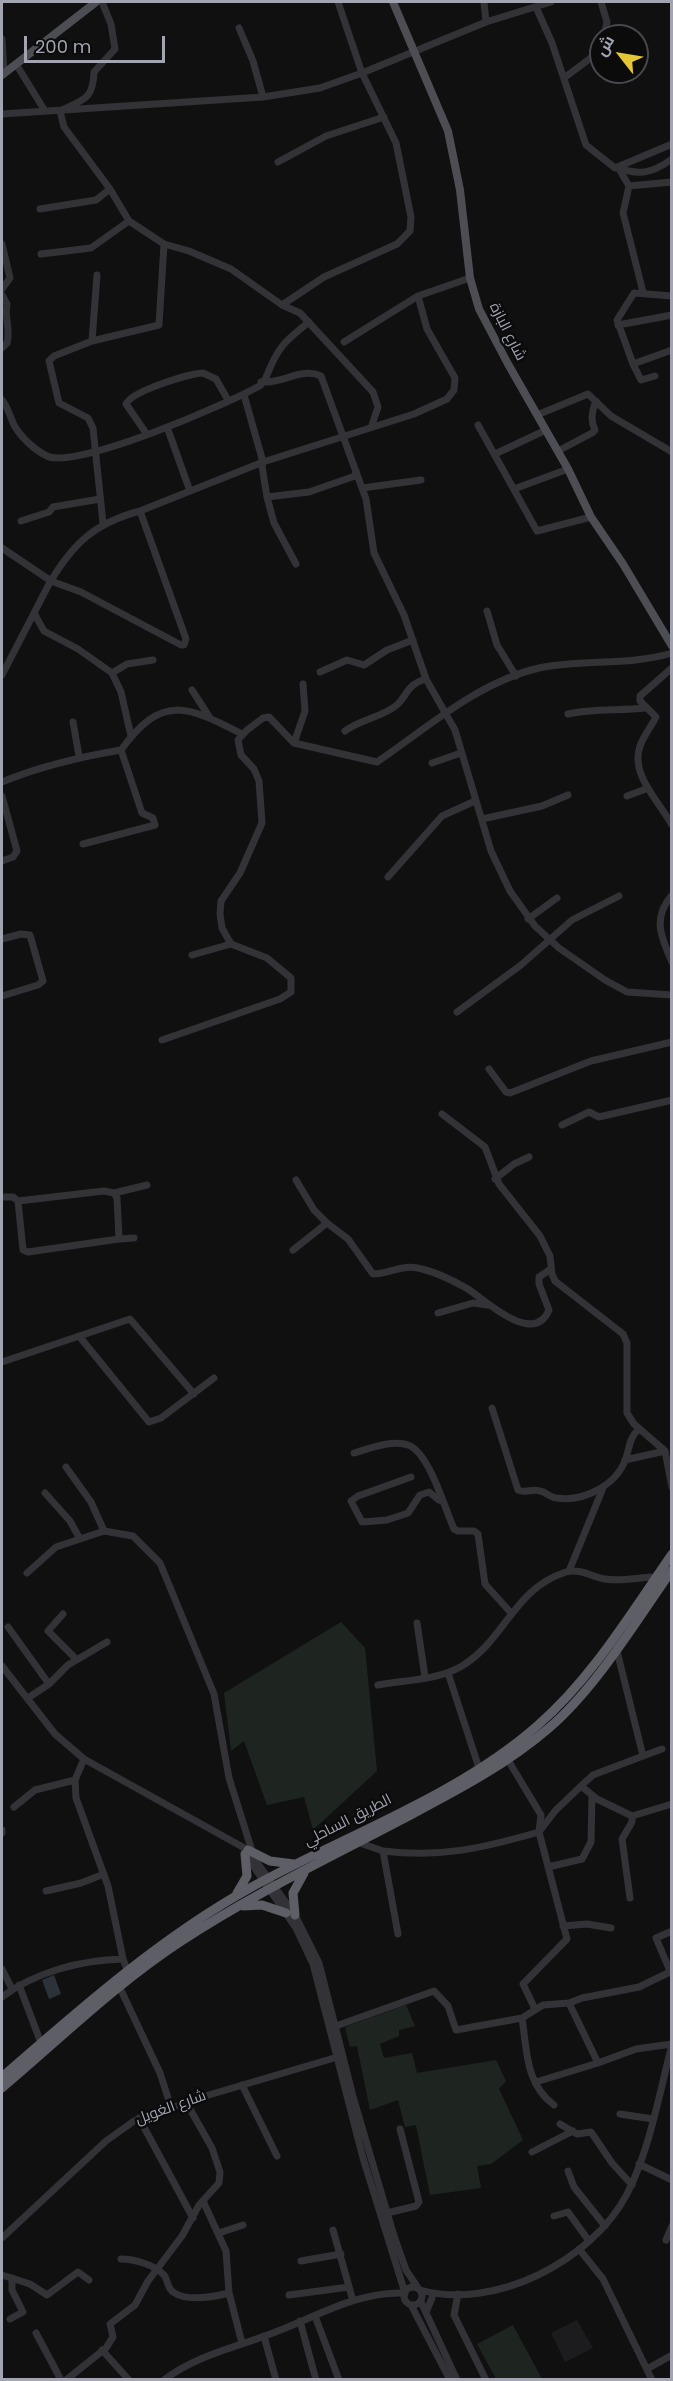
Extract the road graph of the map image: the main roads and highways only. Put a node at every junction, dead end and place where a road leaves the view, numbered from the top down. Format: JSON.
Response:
{"nodes":[{"id":1,"x":96,"y":2,"type":"edge"},
{"id":2,"x":393,"y":2,"type":"edge"},
{"id":3,"x":3,"y":74,"type":"edge"},
{"id":4,"x":670,"y":640,"type":"edge"},
{"id":5,"x":672,"y":1554,"type":"edge"},
{"id":6,"x":671,"y":1572,"type":"edge"},
{"id":7,"x":296,"y":1863,"type":"junction"},
{"id":8,"x":309,"y":1869,"type":"junction"},
{"id":9,"x":232,"y":1898,"type":"junction"},
{"id":10,"x":235,"y":1909,"type":"junction"},
{"id":11,"x":2,"y":2077,"type":"edge"},
{"id":12,"x":2,"y":2088,"type":"edge"}],
"edges":[{"from":1,"to":3,"type":"main road"},
{"from":2,"to":4,"type":"main road","name":"شارع البازة"},
{"from":5,"to":7,"type":"highway","name":"الطريق الساحلي"},
{"from":6,"to":8,"type":"highway","name":"الطريق الساحلي"},
{"from":7,"to":9,"type":"highway","name":"الطريق الساحلي"},
{"from":7,"to":9,"type":"highway"},
{"from":8,"to":10,"type":"highway","name":"الطريق الساحلي"},
{"from":8,"to":10,"type":"highway"},
{"from":9,"to":11,"type":"highway","name":"الطريق الساحلي"},
{"from":10,"to":12,"type":"highway","name":"الطريق الساحلي"}]}
